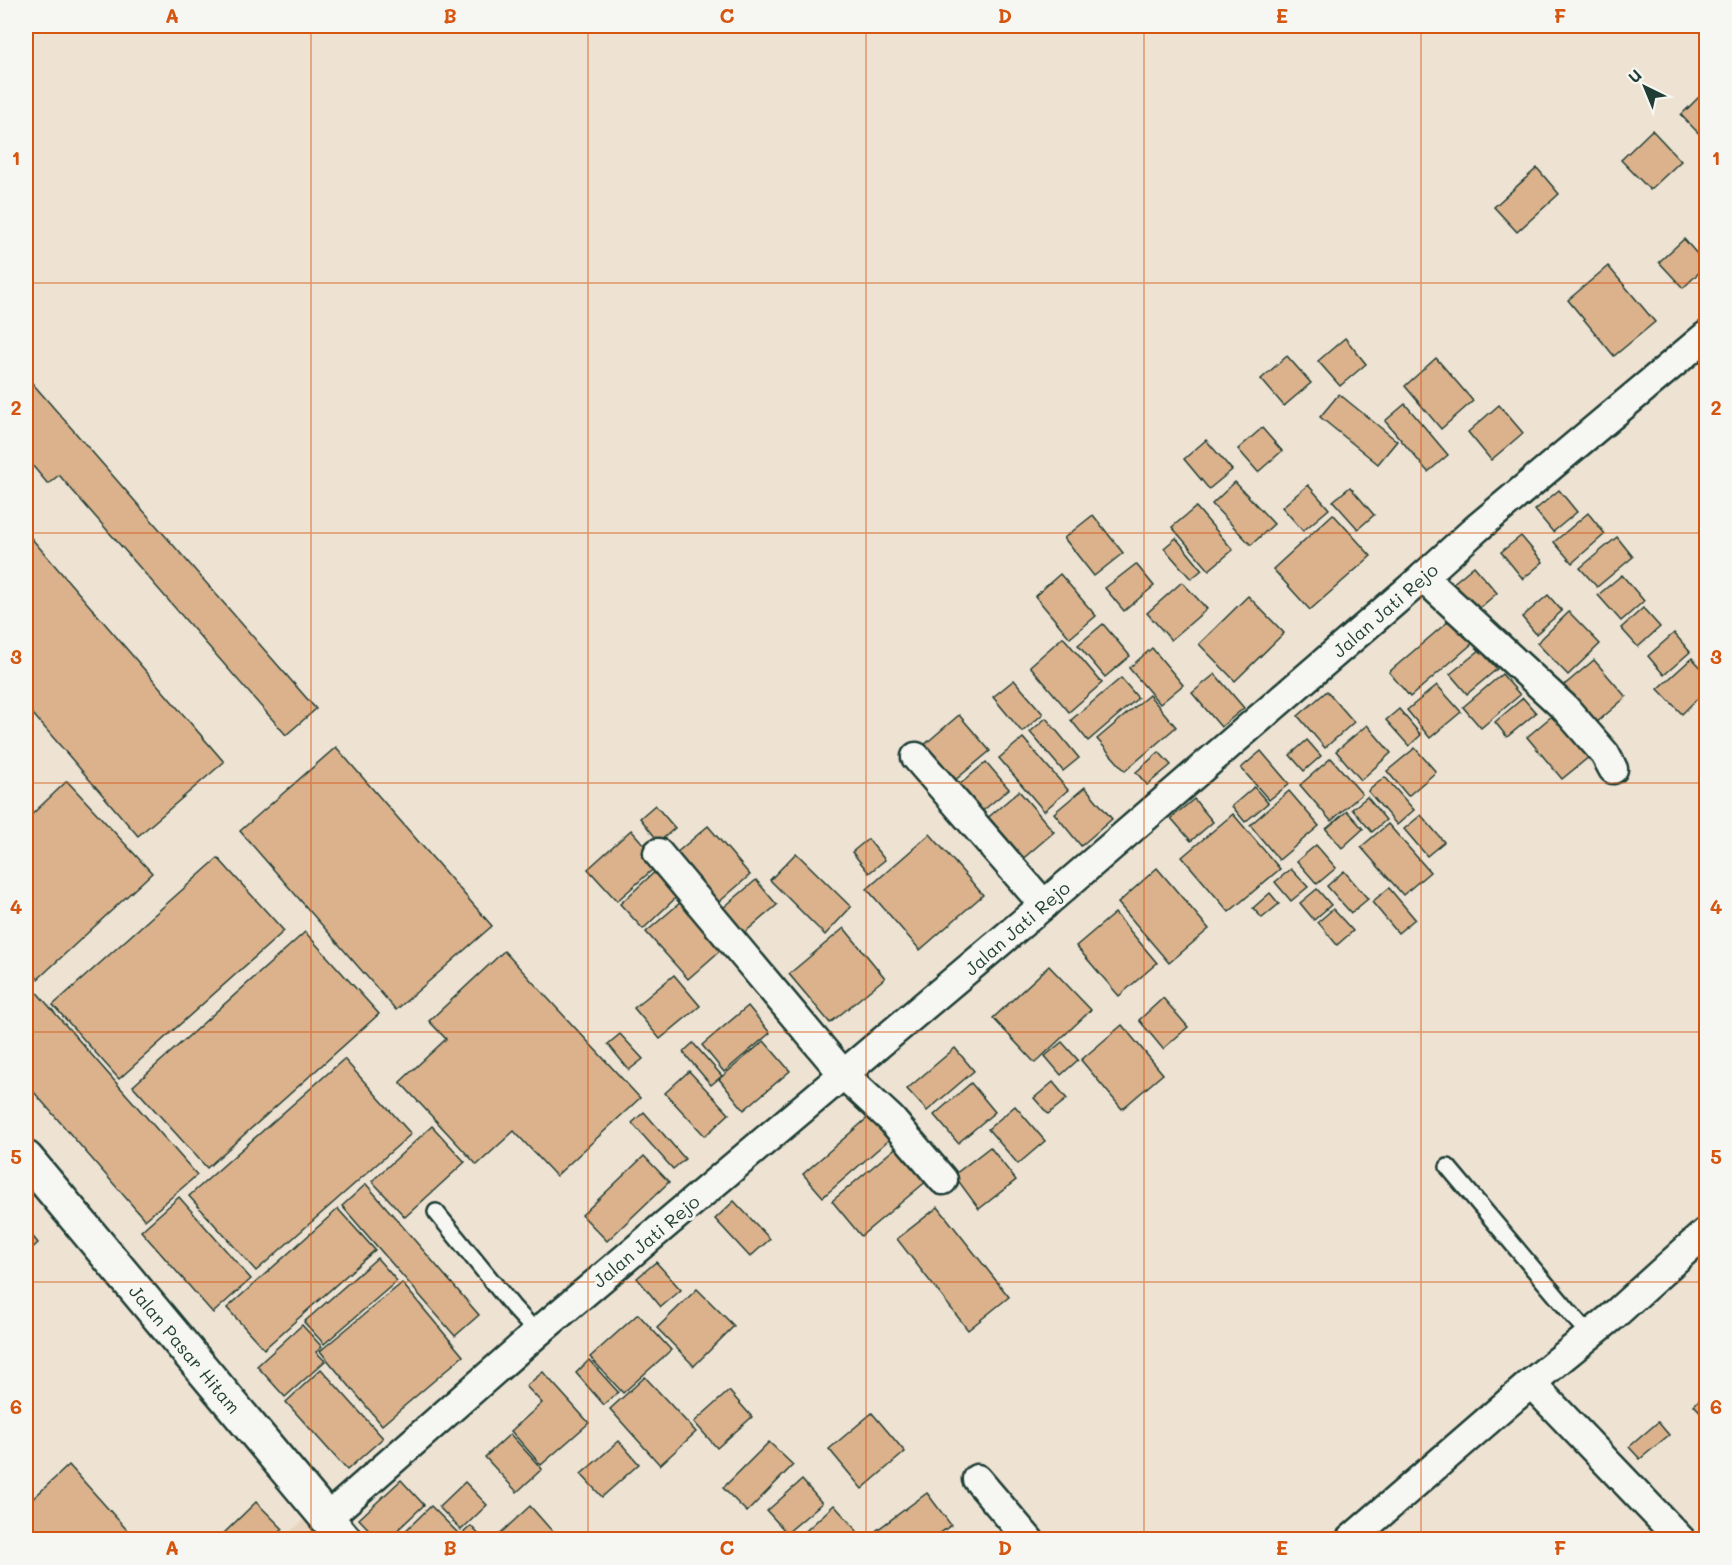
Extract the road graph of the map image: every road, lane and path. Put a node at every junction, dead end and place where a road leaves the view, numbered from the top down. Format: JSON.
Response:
{"nodes":[{"id":1,"x":1707,"y":336,"type":"edge"},
{"id":2,"x":1432,"y":569,"type":"junction"},
{"id":3,"x":916,"y":757,"type":"dead end"},
{"id":4,"x":1613,"y":769,"type":"dead end"},
{"id":5,"x":658,"y":853,"type":"dead end"},
{"id":6,"x":1044,"y":905,"type":"junction"},
{"id":7,"x":844,"y":1075,"type":"junction"},
{"id":8,"x":26,"y":1158,"type":"edge"},
{"id":9,"x":1448,"y":1167,"type":"dead end"},
{"id":10,"x":943,"y":1180,"type":"dead end"},
{"id":11,"x":436,"y":1212,"type":"dead end"},
{"id":12,"x":1707,"y":1232,"type":"edge"},
{"id":13,"x":537,"y":1333,"type":"junction"},
{"id":14,"x":1589,"y":1335,"type":"junction"},
{"id":15,"x":1530,"y":1383,"type":"junction"},
{"id":16,"x":976,"y":1479,"type":"dead end"},
{"id":17,"x":336,"y":1529,"type":"edge"},
{"id":18,"x":1029,"y":1539,"type":"edge"},
{"id":19,"x":1350,"y":1539,"type":"edge"},
{"id":20,"x":1681,"y":1539,"type":"edge"}],
"edges":[{"from":1,"to":2,"type":"street","name":"Jalan Jati Rejo"},
{"from":2,"to":4,"type":"street"},
{"from":2,"to":6,"type":"street","name":"Jalan Jati Rejo"},
{"from":3,"to":6,"type":"street"},
{"from":5,"to":7,"type":"street"},
{"from":6,"to":7,"type":"street","name":"Jalan Jati Rejo"},
{"from":7,"to":10,"type":"street"},
{"from":7,"to":13,"type":"street","name":"Jalan Jati Rejo"},
{"from":8,"to":17,"type":"main road","name":"Jalan Pasar Hitam"},
{"from":9,"to":14,"type":"lane"},
{"from":11,"to":13,"type":"lane"},
{"from":12,"to":14,"type":"street"},
{"from":13,"to":17,"type":"street","name":"Jalan Jati Rejo"},
{"from":14,"to":15,"type":"street"},
{"from":15,"to":19,"type":"street"},
{"from":15,"to":20,"type":"street"},
{"from":16,"to":18,"type":"street"}]}
